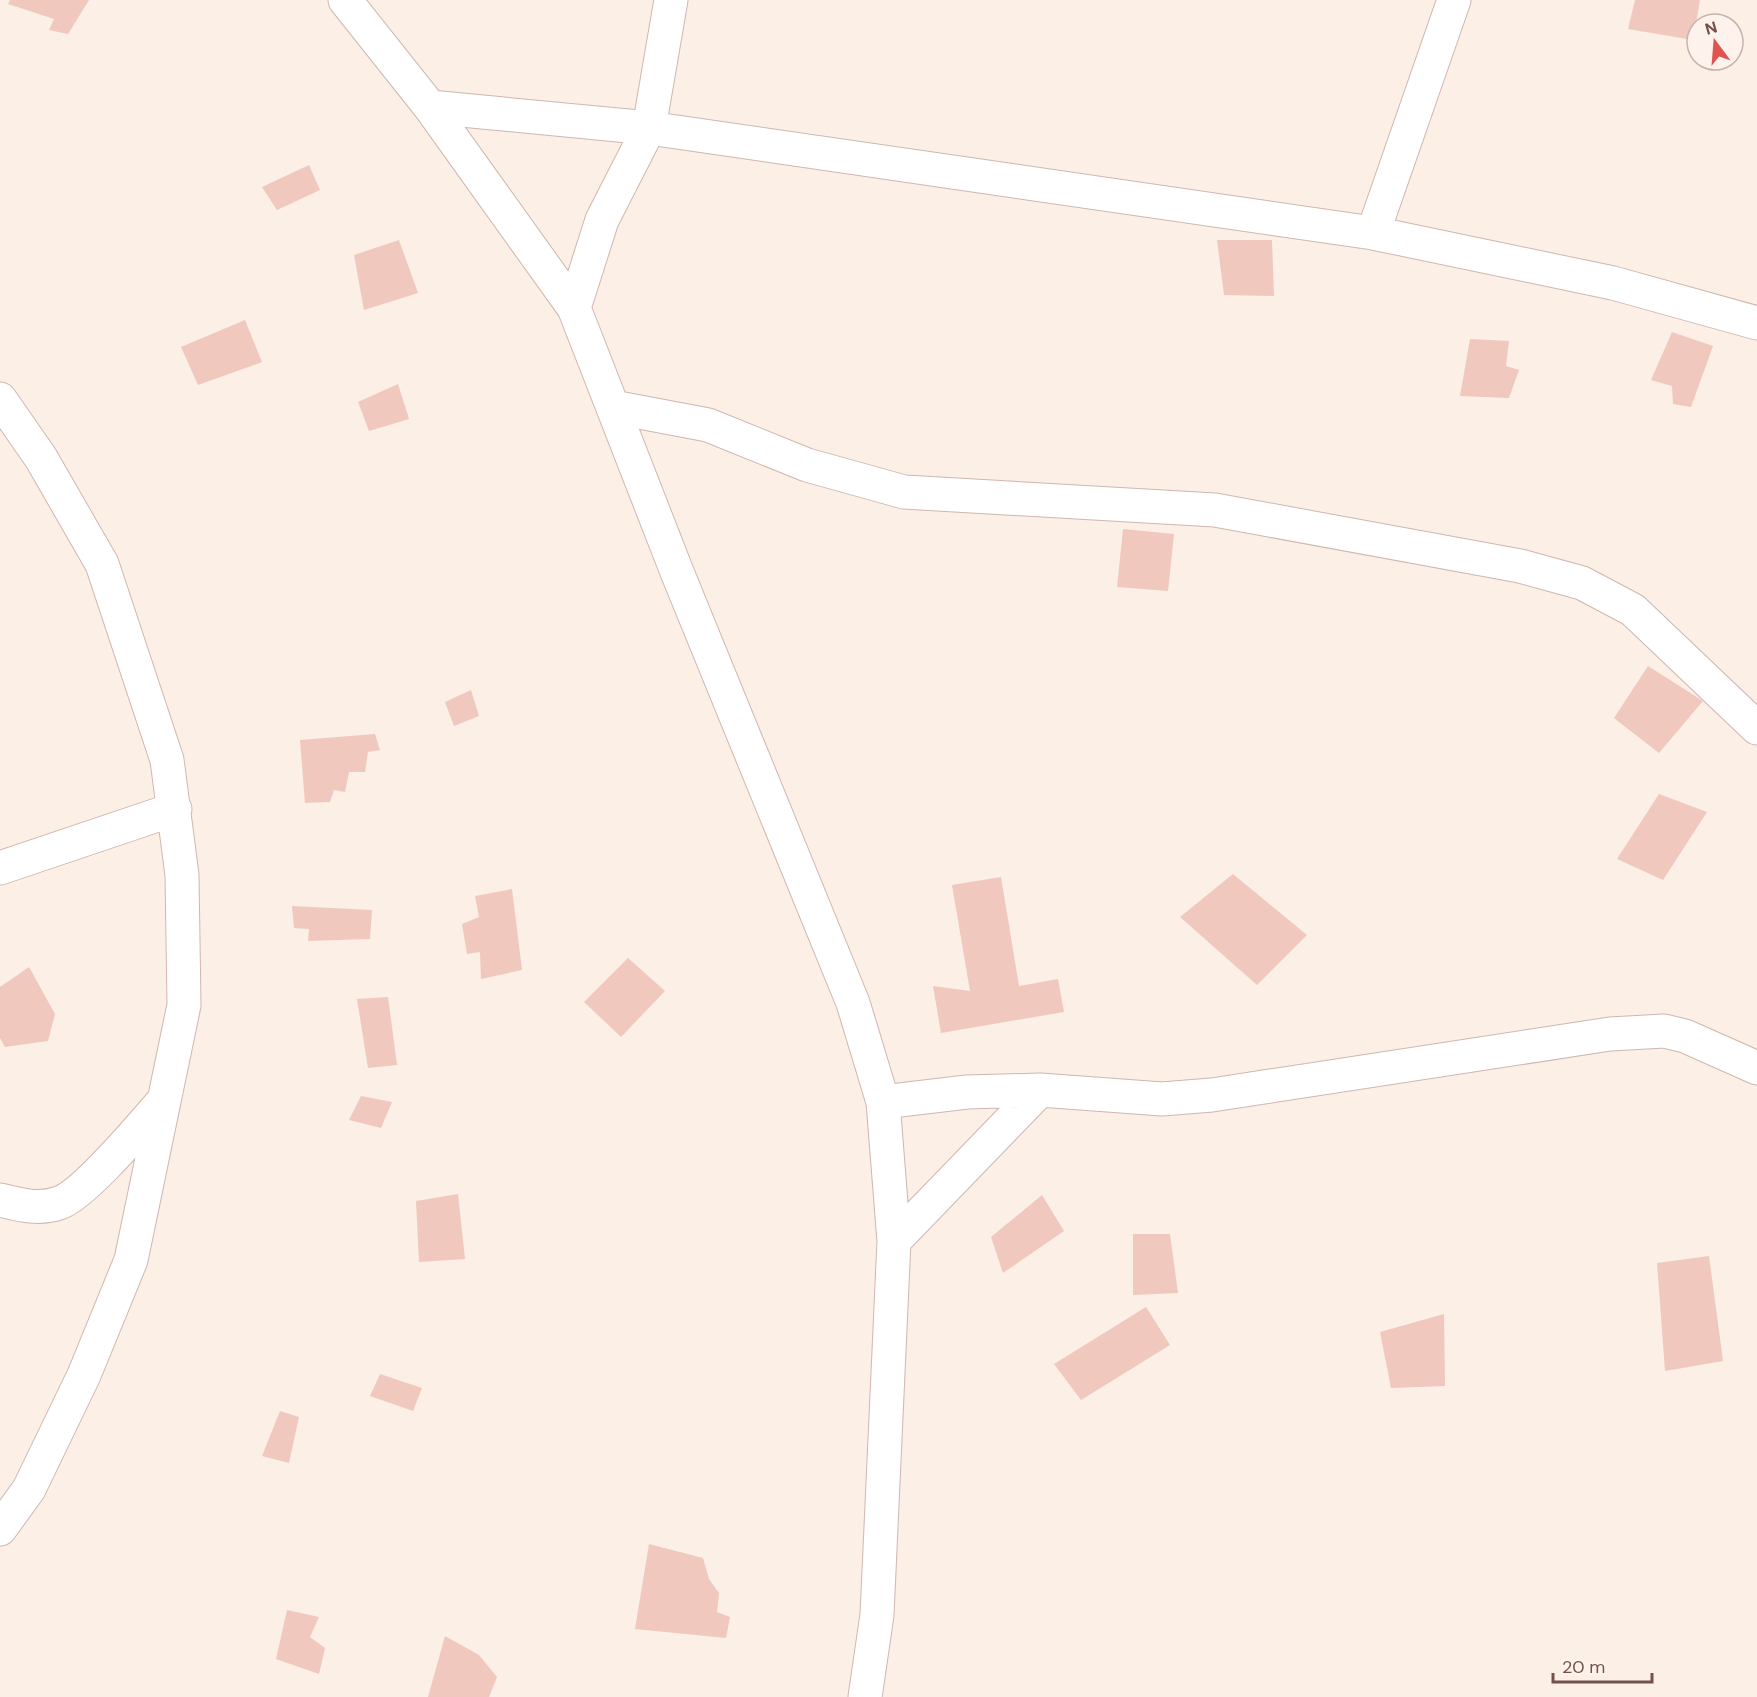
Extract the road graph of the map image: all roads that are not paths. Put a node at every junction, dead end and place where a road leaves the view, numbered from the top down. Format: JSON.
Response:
{"nodes":[{"id":1,"x":345,"y":0,"type":"edge"},
{"id":2,"x":671,"y":0,"type":"edge"},
{"id":3,"x":1454,"y":0,"type":"edge"},
{"id":4,"x":430,"y":107,"type":"junction"},
{"id":5,"x":649,"y":128,"type":"junction"},
{"id":6,"x":1373,"y":234,"type":"junction"},
{"id":7,"x":574,"y":308,"type":"junction"},
{"id":8,"x":1757,"y":323,"type":"edge"},
{"id":9,"x":0,"y":399,"type":"edge"},
{"id":10,"x":613,"y":407,"type":"junction"},
{"id":11,"x":1757,"y":728,"type":"edge"},
{"id":12,"x":175,"y":809,"type":"junction"},
{"id":13,"x":0,"y":868,"type":"edge"},
{"id":14,"x":1757,"y":1068,"type":"edge"},
{"id":15,"x":1041,"y":1090,"type":"junction"},
{"id":16,"x":164,"y":1100,"type":"junction"},
{"id":17,"x":883,"y":1102,"type":"junction"},
{"id":18,"x":0,"y":1200,"type":"edge"},
{"id":19,"x":894,"y":1241,"type":"junction"},
{"id":20,"x":0,"y":1529,"type":"edge"},
{"id":21,"x":865,"y":1697,"type":"edge"}],
"edges":[{"from":1,"to":4,"type":"street"},
{"from":2,"to":5,"type":"street"},
{"from":3,"to":6,"type":"street"},
{"from":4,"to":5,"type":"street"},
{"from":4,"to":7,"type":"street"},
{"from":5,"to":6,"type":"street"},
{"from":5,"to":7,"type":"street"},
{"from":6,"to":8,"type":"street"},
{"from":7,"to":10,"type":"street"},
{"from":9,"to":12,"type":"street"},
{"from":10,"to":11,"type":"street"},
{"from":10,"to":17,"type":"street"},
{"from":12,"to":13,"type":"street"},
{"from":12,"to":16,"type":"street"},
{"from":14,"to":15,"type":"street"},
{"from":15,"to":17,"type":"street"},
{"from":15,"to":19,"type":"street"},
{"from":16,"to":18,"type":"street"},
{"from":16,"to":20,"type":"street"},
{"from":17,"to":19,"type":"street"},
{"from":19,"to":21,"type":"street"}]}
